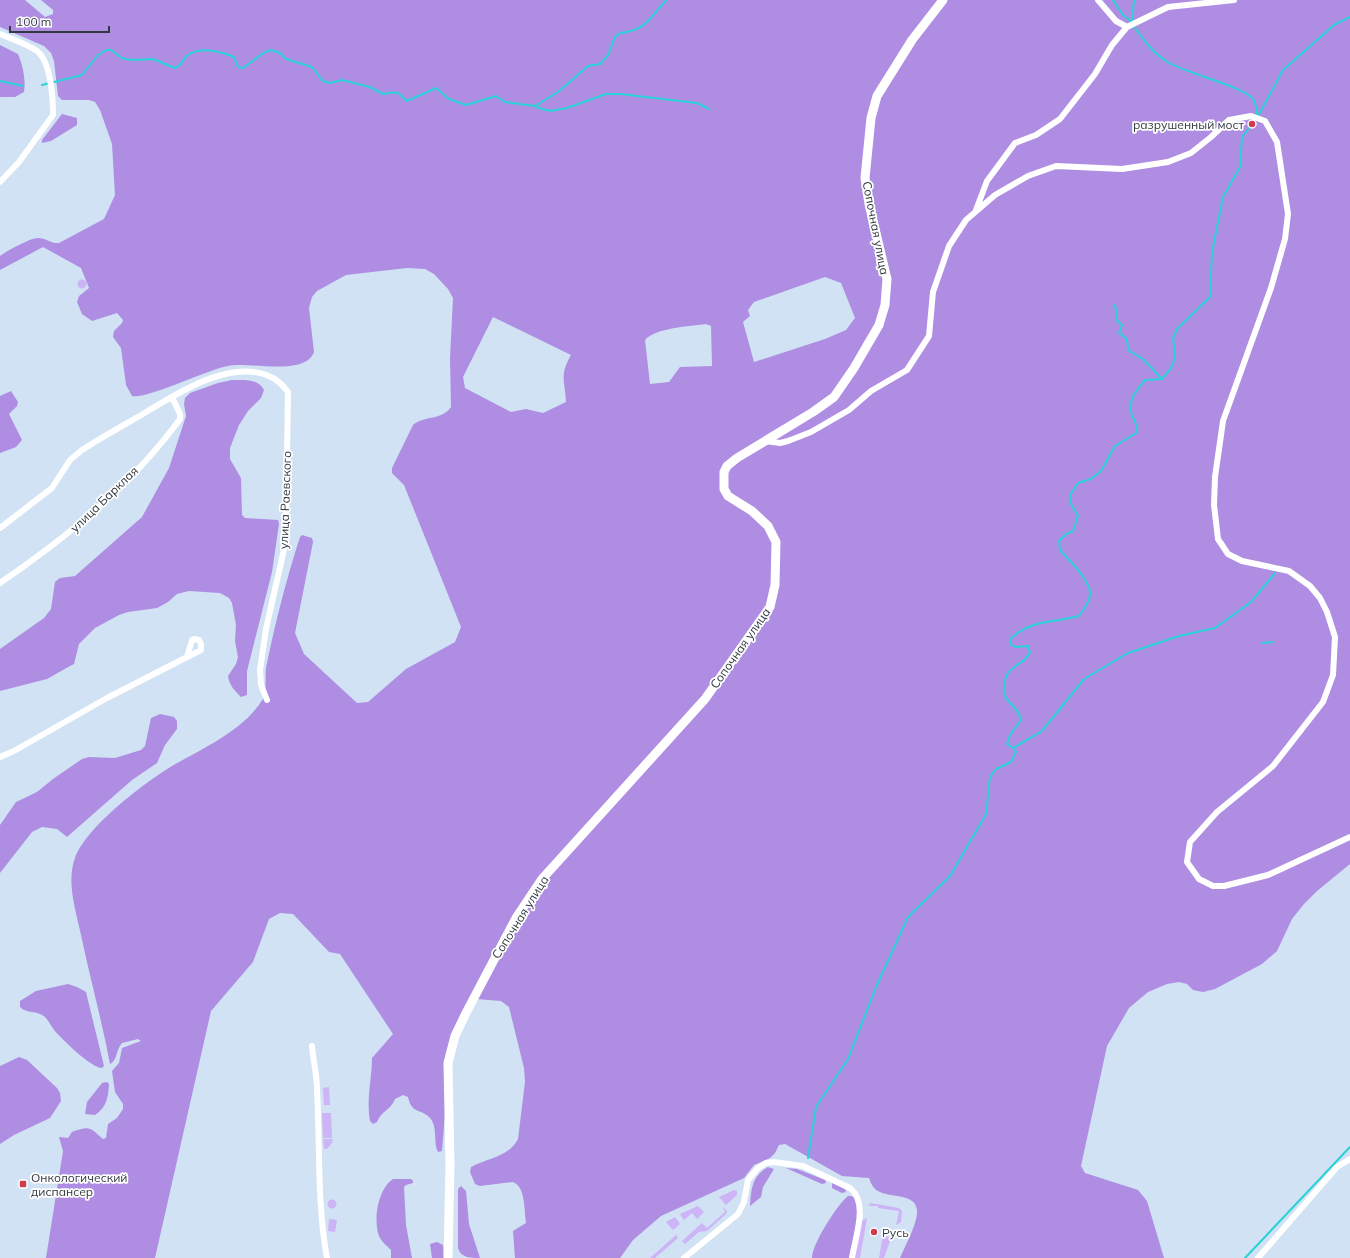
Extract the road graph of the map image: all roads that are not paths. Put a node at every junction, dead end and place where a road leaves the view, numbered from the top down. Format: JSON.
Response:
{"nodes":[{"id":1,"x":943,"y":0,"type":"edge"},
{"id":2,"x":1098,"y":0,"type":"edge"},
{"id":3,"x":1234,"y":0,"type":"edge"},
{"id":4,"x":1127,"y":27,"type":"junction"},
{"id":5,"x":0,"y":34,"type":"edge"},
{"id":6,"x":0,"y":182,"type":"edge"},
{"id":7,"x":976,"y":211,"type":"junction"},
{"id":8,"x":172,"y":397,"type":"junction"},
{"id":9,"x":765,"y":441,"type":"junction"},
{"id":10,"x":0,"y":528,"type":"edge"},
{"id":11,"x":0,"y":583,"type":"edge"},
{"id":12,"x":187,"y":657,"type":"dead end"},
{"id":13,"x":267,"y":700,"type":"dead end"},
{"id":14,"x":0,"y":756,"type":"edge"},
{"id":15,"x":1350,"y":837,"type":"edge"},
{"id":16,"x":312,"y":1046,"type":"dead end"},
{"id":17,"x":1350,"y":1159,"type":"edge"},
{"id":18,"x":327,"y":1258,"type":"edge"},
{"id":19,"x":448,"y":1258,"type":"edge"},
{"id":20,"x":684,"y":1258,"type":"edge"},
{"id":21,"x":852,"y":1258,"type":"edge"},
{"id":22,"x":1258,"y":1258,"type":"edge"}],
"edges":[{"from":1,"to":9,"type":"main road","name":"Сопочная улица"},
{"from":2,"to":4,"type":"street"},
{"from":3,"to":4,"type":"street"},
{"from":4,"to":7,"type":"street"},
{"from":5,"to":6,"type":"street"},
{"from":7,"to":9,"type":"street"},
{"from":7,"to":15,"type":"street"},
{"from":8,"to":10,"type":"street"},
{"from":8,"to":11,"type":"street","name":"улица Барклая"},
{"from":8,"to":13,"type":"street","name":"улица Раевского"},
{"from":9,"to":19,"type":"main road","name":"Сопочная улица"},
{"from":12,"to":14,"type":"street"},
{"from":16,"to":18,"type":"street"},
{"from":17,"to":22,"type":"street"},
{"from":20,"to":21,"type":"street"}]}
